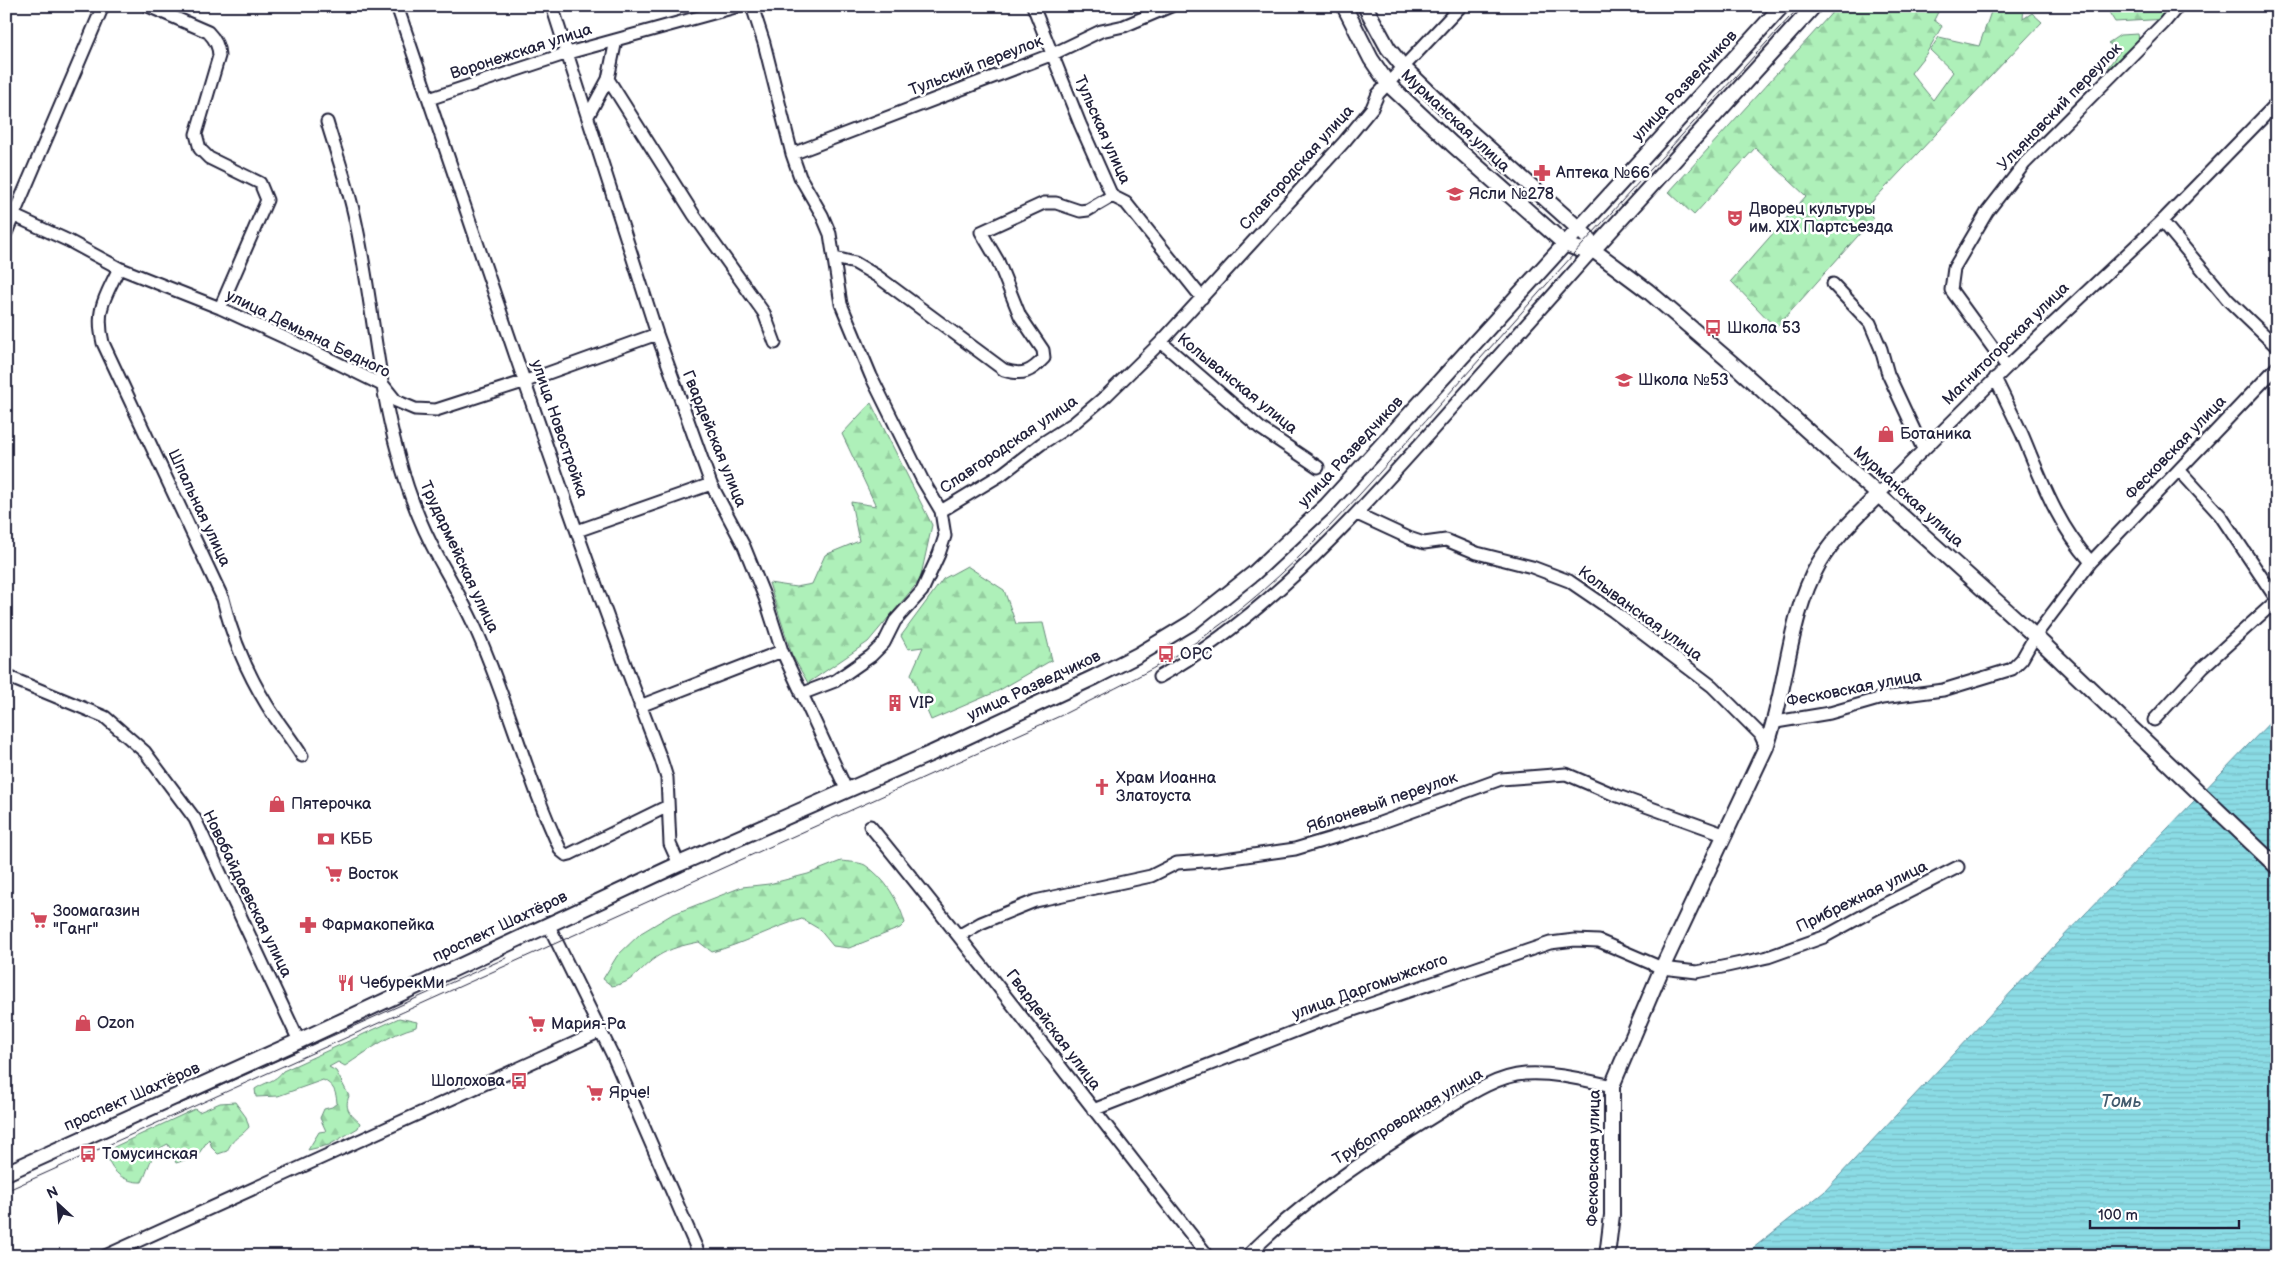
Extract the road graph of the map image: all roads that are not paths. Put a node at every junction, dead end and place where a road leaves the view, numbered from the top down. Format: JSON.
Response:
{"nodes":[{"id":1,"x":103,"y":6,"type":"edge"},
{"id":2,"x":148,"y":6,"type":"edge"},
{"id":3,"x":397,"y":6,"type":"edge"},
{"id":4,"x":552,"y":6,"type":"edge"},
{"id":5,"x":739,"y":6,"type":"edge"},
{"id":6,"x":752,"y":6,"type":"edge"},
{"id":7,"x":771,"y":6,"type":"edge"},
{"id":8,"x":775,"y":6,"type":"edge"},
{"id":9,"x":1033,"y":6,"type":"edge"},
{"id":10,"x":1171,"y":6,"type":"edge"},
{"id":11,"x":1344,"y":6,"type":"edge"},
{"id":12,"x":1365,"y":6,"type":"edge"},
{"id":13,"x":1462,"y":6,"type":"edge"},
{"id":14,"x":1782,"y":6,"type":"edge"},
{"id":15,"x":1814,"y":6,"type":"edge"},
{"id":16,"x":2178,"y":6,"type":"edge"},
{"id":17,"x":616,"y":40,"type":"junction"},
{"id":18,"x":568,"y":53,"type":"junction"},
{"id":19,"x":1052,"y":54,"type":"junction"},
{"id":20,"x":1404,"y":68,"type":"junction"},
{"id":21,"x":608,"y":78,"type":"junction"},
{"id":22,"x":1388,"y":84,"type":"junction"},
{"id":23,"x":429,"y":99,"type":"junction"},
{"id":24,"x":2277,"y":103,"type":"edge"},
{"id":25,"x":588,"y":116,"type":"junction"},
{"id":26,"x":327,"y":122,"type":"dead end"},
{"id":27,"x":792,"y":154,"type":"junction"},
{"id":28,"x":1112,"y":196,"type":"junction"},
{"id":29,"x":10,"y":214,"type":"edge"},
{"id":30,"x":2162,"y":221,"type":"junction"},
{"id":31,"x":1578,"y":228,"type":"junction"},
{"id":32,"x":6,"y":233,"type":"edge"},
{"id":33,"x":1565,"y":244,"type":"junction"},
{"id":34,"x":1593,"y":250,"type":"junction"},
{"id":35,"x":835,"y":258,"type":"junction"},
{"id":36,"x":119,"y":268,"type":"junction"},
{"id":37,"x":1833,"y":284,"type":"dead end"},
{"id":38,"x":1202,"y":298,"type":"junction"},
{"id":39,"x":220,"y":308,"type":"junction"},
{"id":40,"x":657,"y":334,"type":"junction"},
{"id":41,"x":1161,"y":342,"type":"junction"},
{"id":42,"x":775,"y":343,"type":"dead end"},
{"id":43,"x":2277,"y":348,"type":"edge"},
{"id":44,"x":2007,"y":367,"type":"junction"},
{"id":45,"x":2277,"y":367,"type":"edge"},
{"id":46,"x":1996,"y":378,"type":"junction"},
{"id":47,"x":526,"y":382,"type":"junction"},
{"id":48,"x":384,"y":386,"type":"junction"},
{"id":49,"x":1923,"y":449,"type":"junction"},
{"id":50,"x":1318,"y":467,"type":"dead end"},
{"id":51,"x":2180,"y":471,"type":"junction"},
{"id":52,"x":711,"y":484,"type":"junction"},
{"id":53,"x":1879,"y":494,"type":"junction"},
{"id":54,"x":941,"y":511,"type":"junction"},
{"id":55,"x":1357,"y":514,"type":"junction"},
{"id":56,"x":577,"y":531,"type":"junction"},
{"id":57,"x":2091,"y":562,"type":"junction"},
{"id":58,"x":2277,"y":600,"type":"edge"},
{"id":59,"x":2035,"y":636,"type":"junction"},
{"id":60,"x":782,"y":651,"type":"junction"},
{"id":61,"x":6,"y":676,"type":"edge"},
{"id":62,"x":1159,"y":677,"type":"dead end"},
{"id":63,"x":801,"y":694,"type":"junction"},
{"id":64,"x":640,"y":706,"type":"junction"},
{"id":65,"x":2154,"y":720,"type":"dead end"},
{"id":66,"x":1776,"y":722,"type":"junction"},
{"id":67,"x":1766,"y":746,"type":"junction"},
{"id":68,"x":302,"y":756,"type":"dead end"},
{"id":69,"x":846,"y":791,"type":"junction"},
{"id":70,"x":668,"y":806,"type":"junction"},
{"id":71,"x":870,"y":826,"type":"dead end"},
{"id":72,"x":1726,"y":835,"type":"junction"},
{"id":73,"x":679,"y":864,"type":"junction"},
{"id":74,"x":1958,"y":867,"type":"dead end"},
{"id":75,"x":2277,"y":867,"type":"edge"},
{"id":76,"x":548,"y":924,"type":"junction"},
{"id":77,"x":960,"y":935,"type":"junction"},
{"id":78,"x":1662,"y":968,"type":"junction"},
{"id":79,"x":601,"y":1031,"type":"junction"},
{"id":80,"x":299,"y":1041,"type":"junction"},
{"id":81,"x":1612,"y":1086,"type":"junction"},
{"id":82,"x":1093,"y":1110,"type":"junction"},
{"id":83,"x":6,"y":1173,"type":"edge"},
{"id":84,"x":105,"y":1256,"type":"edge"},
{"id":85,"x":700,"y":1256,"type":"edge"},
{"id":86,"x":1208,"y":1256,"type":"edge"},
{"id":87,"x":1247,"y":1256,"type":"edge"},
{"id":88,"x":1607,"y":1256,"type":"edge"}],
"edges":[{"from":1,"to":29,"type":"street"},
{"from":2,"to":39,"type":"street"},
{"from":3,"to":23,"type":"street","name":"улица Новостройка"},
{"from":4,"to":18,"type":"street","name":"Гвардейская улица"},
{"from":5,"to":17,"type":"street","name":"Воронежская улица"},
{"from":6,"to":27,"type":"street","name":"Славгородская улица"},
{"from":7,"to":8,"type":"street"},
{"from":9,"to":19,"type":"street","name":"Тульская улица"},
{"from":10,"to":19,"type":"street","name":"Тульский переулок"},
{"from":11,"to":22,"type":"main road","name":"Мурманская улица"},
{"from":12,"to":20,"type":"main road","name":"Мурманская улица"},
{"from":13,"to":20,"type":"street","name":"Славгородская улица"},
{"from":14,"to":31,"type":"main road","name":"улица Разведчиков"},
{"from":15,"to":34,"type":"main road"},
{"from":16,"to":44,"type":"street","name":"Ульяновский переулок"},
{"from":17,"to":18,"type":"street","name":"Воронежская улица"},
{"from":17,"to":21,"type":"street"},
{"from":18,"to":23,"type":"street","name":"Воронежская улица"},
{"from":18,"to":25,"type":"street","name":"Гвардейская улица"},
{"from":19,"to":27,"type":"street","name":"Тульский переулок"},
{"from":19,"to":28,"type":"street","name":"Тульская улица"},
{"from":20,"to":22,"type":"street","name":"Славгородская улица"},
{"from":20,"to":31,"type":"main road","name":"Мурманская улица"},
{"from":21,"to":25,"type":"street"},
{"from":21,"to":42,"type":"street"},
{"from":22,"to":33,"type":"main road","name":"Мурманская улица"},
{"from":22,"to":38,"type":"street","name":"Славгородская улица"},
{"from":23,"to":47,"type":"street","name":"улица Новостройка"},
{"from":24,"to":30,"type":"street","name":"Магнитогорская улица"},
{"from":25,"to":40,"type":"street","name":"Гвардейская улица"},
{"from":26,"to":48,"type":"street","name":"Трудармейская улица"},
{"from":27,"to":35,"type":"street","name":"Славгородская улица"},
{"from":28,"to":35,"type":"street"},
{"from":28,"to":38,"type":"street","name":"Тульская улица"},
{"from":29,"to":32,"type":"street"},
{"from":29,"to":36,"type":"street","name":"улица Демьяна Бедного"},
{"from":30,"to":43,"type":"street"},
{"from":30,"to":44,"type":"street","name":"Магнитогорская улица"},
{"from":31,"to":33,"type":"main road","name":"улица Разведчиков"},
{"from":31,"to":34,"type":"main road","name":"Мурманская улица"},
{"from":33,"to":34,"type":"main road","name":"Мурманская улица"},
{"from":33,"to":69,"type":"main road","name":"улица Разведчиков"},
{"from":34,"to":53,"type":"main road","name":"Мурманская улица"},
{"from":34,"to":55,"type":"street"},
{"from":35,"to":54,"type":"street","name":"Славгородская улица"},
{"from":36,"to":39,"type":"street","name":"улица Демьяна Бедного"},
{"from":36,"to":68,"type":"street","name":"Шпальная улица"},
{"from":37,"to":49,"type":"street"},
{"from":38,"to":41,"type":"street","name":"Славгородская улица"},
{"from":39,"to":48,"type":"street","name":"улица Демьяна Бедного"},
{"from":40,"to":47,"type":"street","name":"улица Демьяна Бедного"},
{"from":40,"to":52,"type":"street","name":"Гвардейская улица"},
{"from":41,"to":50,"type":"street","name":"Колыванская улица"},
{"from":41,"to":54,"type":"street","name":"Славгородская улица"},
{"from":44,"to":46,"type":"street","name":"Магнитогорская улица"},
{"from":45,"to":51,"type":"street","name":"Фесковская улица"},
{"from":46,"to":49,"type":"street","name":"Магнитогорская улица"},
{"from":46,"to":57,"type":"street"},
{"from":47,"to":48,"type":"street","name":"улица Демьяна Бедного"},
{"from":47,"to":56,"type":"street","name":"улица Новостройка"},
{"from":48,"to":70,"type":"street","name":"Трудармейская улица"},
{"from":49,"to":53,"type":"street","name":"Магнитогорская улица"},
{"from":51,"to":57,"type":"street","name":"Фесковская улица"},
{"from":51,"to":58,"type":"street"},
{"from":52,"to":56,"type":"street"},
{"from":52,"to":60,"type":"street","name":"Гвардейская улица"},
{"from":53,"to":59,"type":"main road","name":"Мурманская улица"},
{"from":53,"to":66,"type":"main road","name":"Магнитогорская улица"},
{"from":54,"to":63,"type":"street"},
{"from":55,"to":62,"type":"street"},
{"from":55,"to":67,"type":"street","name":"Колыванская улица"},
{"from":56,"to":64,"type":"street","name":"улица Новостройка"},
{"from":57,"to":59,"type":"street","name":"Фесковская улица"},
{"from":58,"to":65,"type":"street"},
{"from":59,"to":66,"type":"street","name":"Фесковская улица"},
{"from":59,"to":75,"type":"main road","name":"Мурманская улица"},
{"from":60,"to":63,"type":"street","name":"Гвардейская улица"},
{"from":60,"to":64,"type":"street"},
{"from":61,"to":80,"type":"street","name":"Новобайдаевская улица"},
{"from":63,"to":69,"type":"street","name":"Гвардейская улица"},
{"from":64,"to":70,"type":"street","name":"улица Новостройка"},
{"from":66,"to":67,"type":"main road","name":"Фесковская улица"},
{"from":67,"to":72,"type":"main road","name":"Фесковская улица"},
{"from":69,"to":73,"type":"main road","name":"проспект Шахтёров"},
{"from":70,"to":73,"type":"street","name":"улица Новостройка"},
{"from":71,"to":77,"type":"street","name":"Гвардейская улица"},
{"from":72,"to":77,"type":"street","name":"Яблоневый переулок"},
{"from":72,"to":78,"type":"main road","name":"Фесковская улица"},
{"from":73,"to":76,"type":"main road","name":"проспект Шахтёров"},
{"from":74,"to":78,"type":"street","name":"Прибрежная улица"},
{"from":76,"to":79,"type":"street"},
{"from":76,"to":80,"type":"main road","name":"проспект Шахтёров"},
{"from":77,"to":82,"type":"street","name":"Гвардейская улица"},
{"from":78,"to":81,"type":"main road","name":"Фесковская улица"},
{"from":78,"to":82,"type":"street","name":"улица Даргомыжского"},
{"from":79,"to":84,"type":"street"},
{"from":79,"to":85,"type":"street"},
{"from":80,"to":83,"type":"main road","name":"проспект Шахтёров"},
{"from":81,"to":87,"type":"street","name":"Трубопроводная улица"},
{"from":81,"to":88,"type":"main road","name":"Фесковская улица"},
{"from":82,"to":86,"type":"street","name":"Гвардейская улица"}]}
